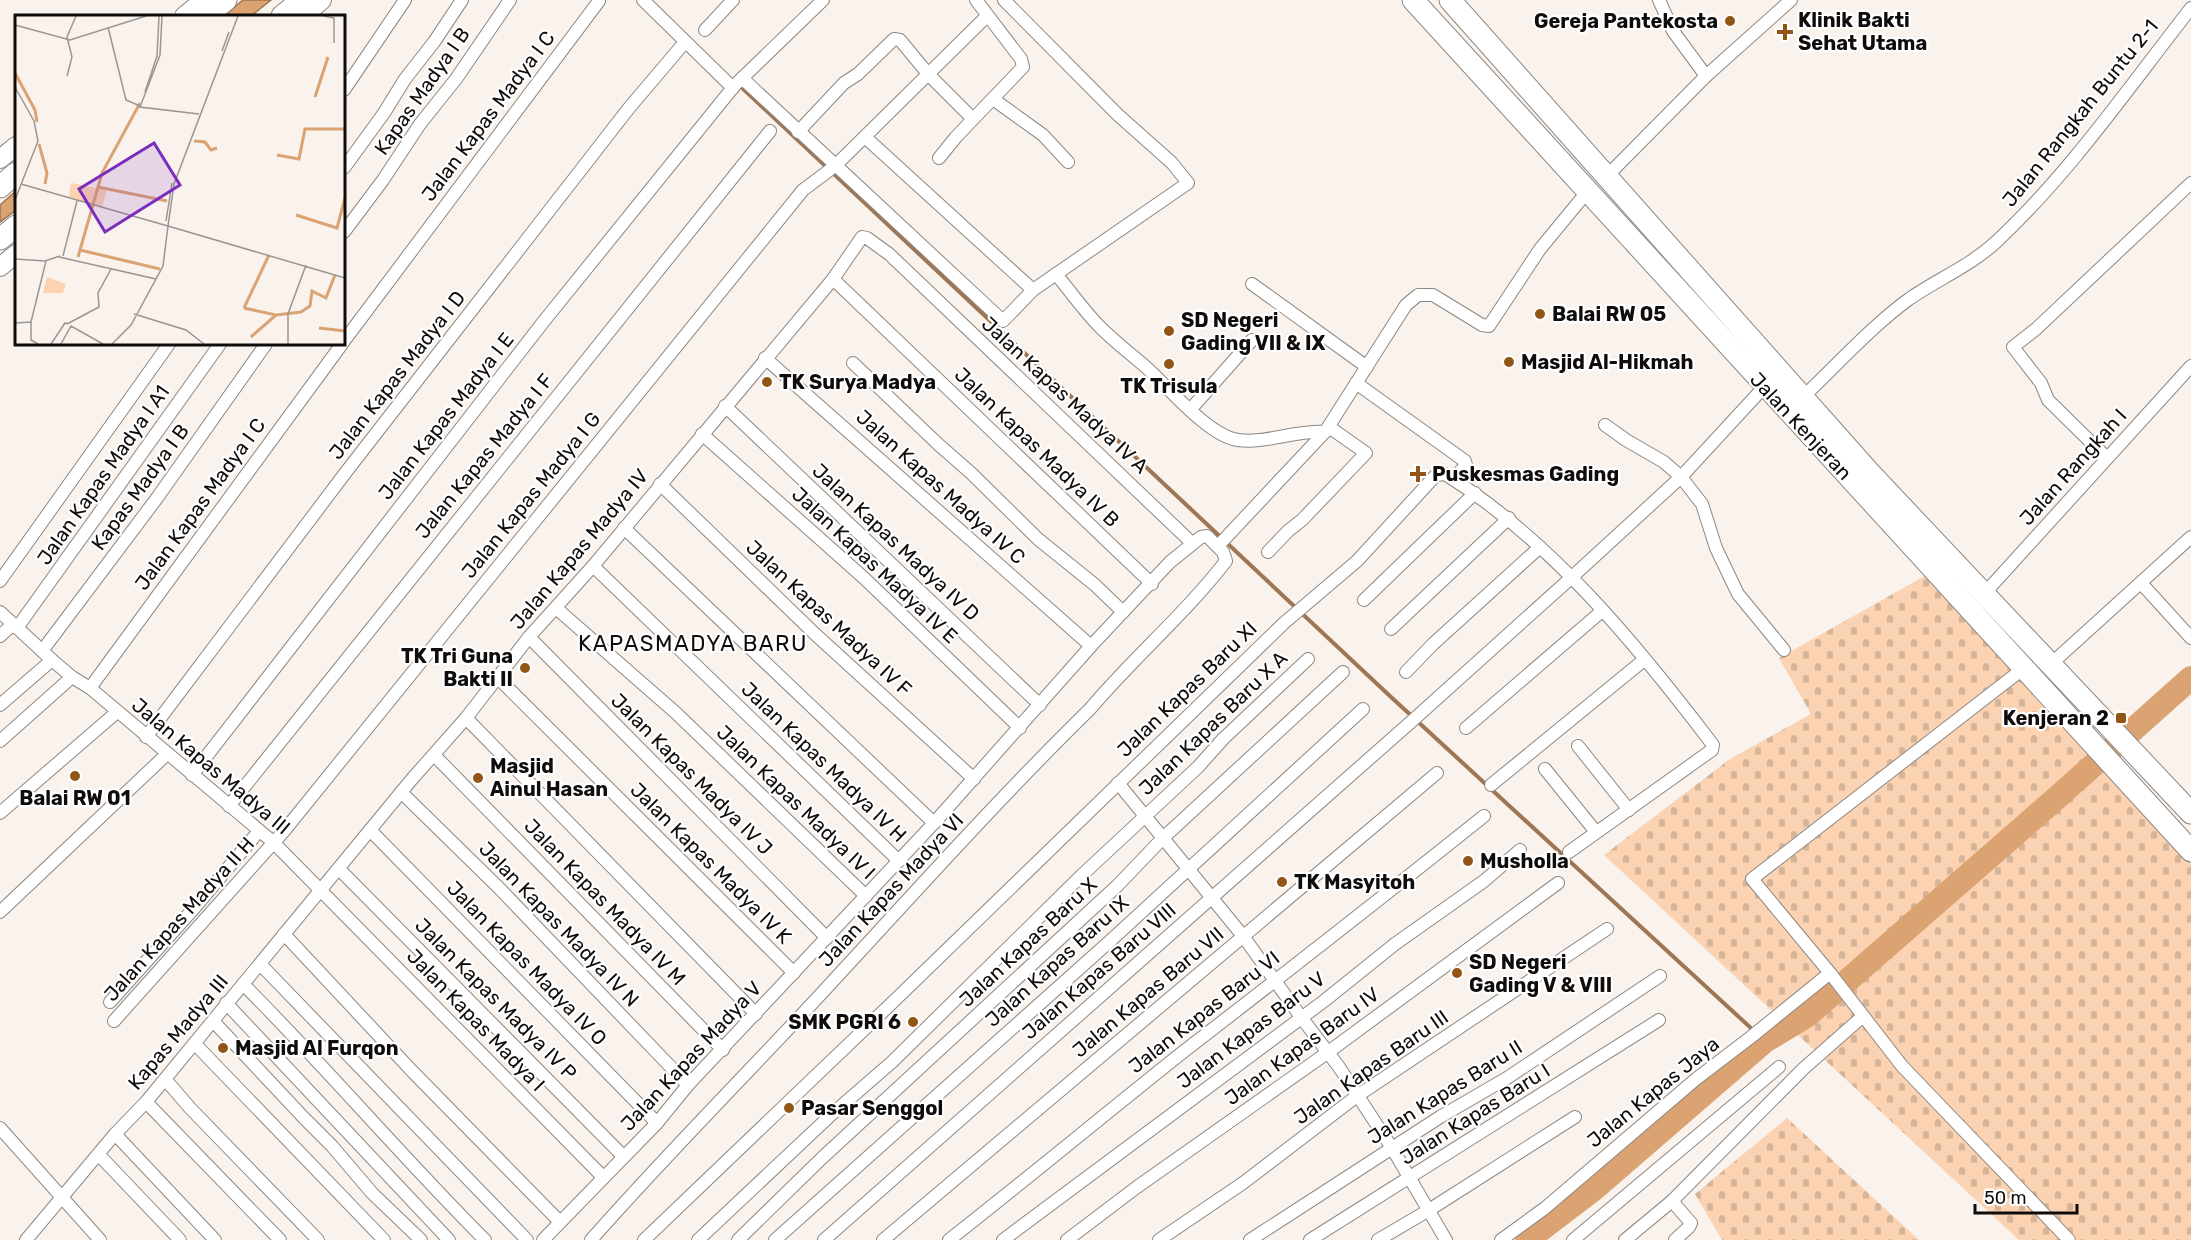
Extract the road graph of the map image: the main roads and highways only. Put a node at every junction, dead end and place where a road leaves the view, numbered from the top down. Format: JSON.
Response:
{"nodes":[{"id":1,"x":204,"y":0,"type":"edge"},
{"id":2,"x":226,"y":0,"type":"edge"},
{"id":3,"x":302,"y":0,"type":"edge"},
{"id":4,"x":322,"y":0,"type":"edge"},
{"id":5,"x":1413,"y":0,"type":"edge"},
{"id":6,"x":1450,"y":0,"type":"edge"},
{"id":7,"x":185,"y":15,"type":"edge"},
{"id":8,"x":207,"y":15,"type":"edge"},
{"id":9,"x":283,"y":15,"type":"edge"},
{"id":10,"x":304,"y":15,"type":"edge"},
{"id":11,"x":15,"y":147,"type":"edge"},
{"id":12,"x":0,"y":159,"type":"edge"},
{"id":13,"x":15,"y":174,"type":"edge"},
{"id":14,"x":0,"y":186,"type":"edge"},
{"id":15,"x":15,"y":221,"type":"edge"},
{"id":16,"x":15,"y":227,"type":"edge"},
{"id":17,"x":0,"y":232,"type":"edge"},
{"id":18,"x":0,"y":240,"type":"edge"},
{"id":19,"x":15,"y":255,"type":"edge"},
{"id":20,"x":0,"y":267,"type":"edge"},
{"id":21,"x":2170,"y":791,"type":"junction"},
{"id":22,"x":2152,"y":807,"type":"junction"},
{"id":23,"x":2191,"y":813,"type":"edge"},
{"id":24,"x":2191,"y":851,"type":"edge"}],
"edges":[{"from":1,"to":7,"type":"main road"},
{"from":2,"to":8,"type":"highway"},
{"from":3,"to":9,"type":"highway"},
{"from":4,"to":10,"type":"main road"},
{"from":5,"to":22,"type":"highway","name":"Jalan Kenjeran"},
{"from":6,"to":21,"type":"highway","name":"Jalan Kenjeran"},
{"from":11,"to":12,"type":"main road"},
{"from":13,"to":14,"type":"highway"},
{"from":15,"to":17,"type":"highway"},
{"from":16,"to":18,"type":"highway"},
{"from":19,"to":20,"type":"main road"},
{"from":21,"to":22,"type":"highway"},
{"from":21,"to":23,"type":"highway","name":"Jalan Kenjeran"},
{"from":22,"to":24,"type":"highway","name":"Jalan Kenjeran"}]}
